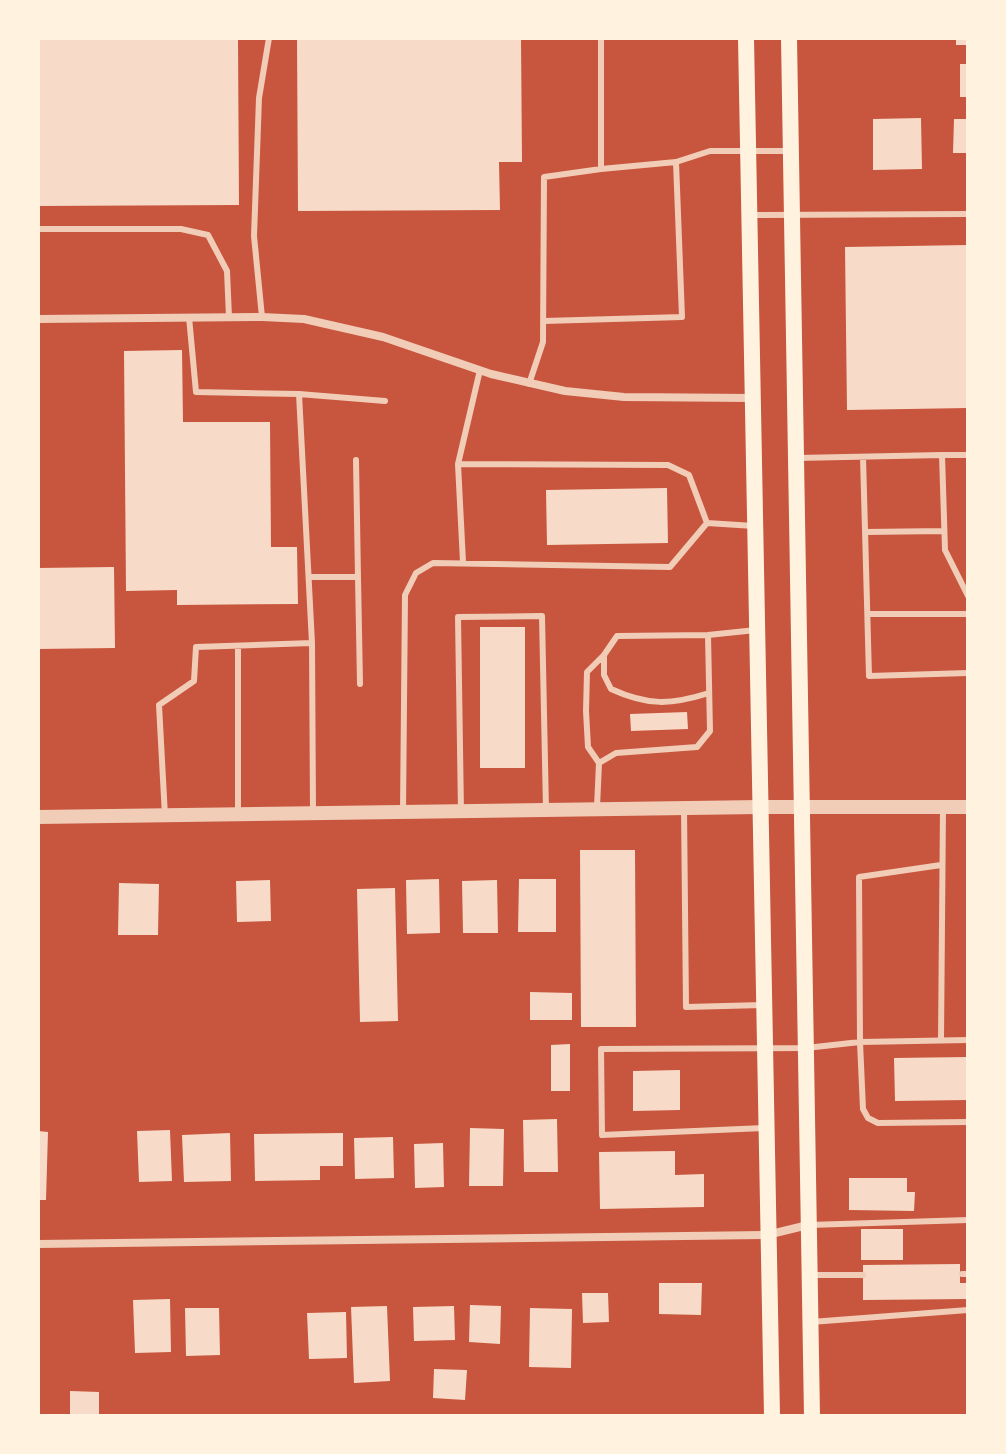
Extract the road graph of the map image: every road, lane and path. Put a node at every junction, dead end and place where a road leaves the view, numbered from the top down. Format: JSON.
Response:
{"nodes":[{"id":1,"x":269,"y":38,"type":"edge"},
{"id":2,"x":601,"y":38,"type":"edge"},
{"id":3,"x":746,"y":38,"type":"edge"},
{"id":4,"x":789,"y":38,"type":"edge"},
{"id":5,"x":748,"y":151,"type":"junction"},
{"id":6,"x":791,"y":151,"type":"junction"},
{"id":7,"x":676,"y":162,"type":"junction"},
{"id":8,"x":601,"y":169,"type":"junction"},
{"id":9,"x":968,"y":214,"type":"edge"},
{"id":10,"x":749,"y":215,"type":"junction"},
{"id":11,"x":792,"y":215,"type":"junction"},
{"id":12,"x":38,"y":229,"type":"edge"},
{"id":13,"x":189,"y":317,"type":"junction"},
{"id":14,"x":229,"y":317,"type":"junction"},
{"id":15,"x":262,"y":317,"type":"junction"},
{"id":16,"x":38,"y":319,"type":"edge"},
{"id":17,"x":544,"y":321,"type":"junction"},
{"id":18,"x":480,"y":370,"type":"junction"},
{"id":19,"x":529,"y":384,"type":"junction"},
{"id":20,"x":299,"y":394,"type":"junction"},
{"id":21,"x":751,"y":398,"type":"junction"},
{"id":22,"x":385,"y":401,"type":"dead end"},
{"id":23,"x":942,"y":455,"type":"junction"},
{"id":24,"x":968,"y":455,"type":"edge"},
{"id":25,"x":863,"y":457,"type":"junction"},
{"id":26,"x":797,"y":458,"type":"junction"},
{"id":27,"x":356,"y":460,"type":"dead end"},
{"id":28,"x":458,"y":464,"type":"junction"},
{"id":29,"x":707,"y":523,"type":"junction"},
{"id":30,"x":754,"y":526,"type":"junction"},
{"id":31,"x":944,"y":531,"type":"junction"},
{"id":32,"x":865,"y":532,"type":"junction"},
{"id":33,"x":463,"y":562,"type":"junction"},
{"id":34,"x":309,"y":577,"type":"junction"},
{"id":35,"x":358,"y":577,"type":"junction"},
{"id":36,"x":968,"y":596,"type":"edge"},
{"id":37,"x":868,"y":614,"type":"junction"},
{"id":38,"x":968,"y":614,"type":"edge"},
{"id":39,"x":756,"y":630,"type":"junction"},
{"id":40,"x":708,"y":635,"type":"junction"},
{"id":41,"x":312,"y":643,"type":"junction"},
{"id":42,"x":238,"y":646,"type":"junction"},
{"id":43,"x":604,"y":655,"type":"junction"},
{"id":44,"x":968,"y":673,"type":"edge"},
{"id":45,"x":360,"y":684,"type":"dead end"},
{"id":46,"x":709,"y":693,"type":"junction"},
{"id":47,"x":599,"y":763,"type":"junction"},
{"id":48,"x":760,"y":807,"type":"junction"},
{"id":49,"x":968,"y":807,"type":"edge"},
{"id":50,"x":684,"y":808,"type":"junction"},
{"id":51,"x":943,"y":808,"type":"junction"},
{"id":52,"x":803,"y":809,"type":"junction"},
{"id":53,"x":546,"y":810,"type":"junction"},
{"id":54,"x":597,"y":810,"type":"junction"},
{"id":55,"x":403,"y":812,"type":"junction"},
{"id":56,"x":461,"y":812,"type":"junction"},
{"id":57,"x":313,"y":814,"type":"junction"},
{"id":58,"x":238,"y":815,"type":"junction"},
{"id":59,"x":165,"y":816,"type":"junction"},
{"id":60,"x":38,"y":817,"type":"edge"},
{"id":61,"x":941,"y":865,"type":"junction"},
{"id":62,"x":763,"y":1005,"type":"junction"},
{"id":63,"x":941,"y":1040,"type":"junction"},
{"id":64,"x":968,"y":1040,"type":"edge"},
{"id":65,"x":860,"y":1042,"type":"junction"},
{"id":66,"x":764,"y":1048,"type":"junction"},
{"id":67,"x":806,"y":1048,"type":"junction"},
{"id":68,"x":968,"y":1122,"type":"edge"},
{"id":69,"x":765,"y":1128,"type":"junction"},
{"id":70,"x":968,"y":1220,"type":"edge"},
{"id":71,"x":809,"y":1225,"type":"junction"},
{"id":72,"x":767,"y":1235,"type":"junction"},
{"id":73,"x":38,"y":1244,"type":"edge"},
{"id":74,"x":810,"y":1275,"type":"junction"},
{"id":75,"x":863,"y":1275,"type":"dead end"},
{"id":76,"x":968,"y":1310,"type":"edge"},
{"id":77,"x":811,"y":1322,"type":"junction"},
{"id":78,"x":772,"y":1416,"type":"edge"},
{"id":79,"x":812,"y":1416,"type":"edge"}],
"edges":[{"from":1,"to":15,"type":"lane"},
{"from":2,"to":8,"type":"lane"},
{"from":3,"to":5,"type":"main road"},
{"from":4,"to":6,"type":"main road"},
{"from":5,"to":6,"type":"lane"},
{"from":5,"to":7,"type":"lane"},
{"from":5,"to":10,"type":"main road"},
{"from":6,"to":11,"type":"main road"},
{"from":7,"to":8,"type":"lane"},
{"from":7,"to":17,"type":"lane"},
{"from":8,"to":17,"type":"lane"},
{"from":9,"to":11,"type":"lane"},
{"from":10,"to":11,"type":"lane"},
{"from":10,"to":21,"type":"main road"},
{"from":11,"to":26,"type":"main road"},
{"from":12,"to":14,"type":"lane"},
{"from":13,"to":14,"type":"street"},
{"from":13,"to":16,"type":"street"},
{"from":13,"to":20,"type":"lane"},
{"from":14,"to":15,"type":"street"},
{"from":15,"to":18,"type":"street"},
{"from":17,"to":19,"type":"lane"},
{"from":18,"to":19,"type":"street"},
{"from":18,"to":28,"type":"lane"},
{"from":19,"to":21,"type":"street"},
{"from":20,"to":22,"type":"lane"},
{"from":20,"to":34,"type":"lane"},
{"from":21,"to":30,"type":"main road"},
{"from":23,"to":24,"type":"lane"},
{"from":23,"to":25,"type":"lane"},
{"from":23,"to":31,"type":"lane"},
{"from":25,"to":26,"type":"lane"},
{"from":25,"to":32,"type":"lane"},
{"from":26,"to":52,"type":"main road"},
{"from":27,"to":35,"type":"lane"},
{"from":28,"to":29,"type":"lane"},
{"from":28,"to":33,"type":"lane"},
{"from":29,"to":30,"type":"lane"},
{"from":29,"to":33,"type":"lane"},
{"from":30,"to":39,"type":"main road"},
{"from":31,"to":32,"type":"lane"},
{"from":31,"to":36,"type":"lane"},
{"from":32,"to":37,"type":"lane"},
{"from":33,"to":55,"type":"lane"},
{"from":34,"to":35,"type":"lane"},
{"from":34,"to":41,"type":"lane"},
{"from":35,"to":45,"type":"lane"},
{"from":37,"to":38,"type":"lane"},
{"from":37,"to":44,"type":"lane"},
{"from":39,"to":40,"type":"lane"},
{"from":39,"to":48,"type":"main road"},
{"from":40,"to":43,"type":"lane"},
{"from":40,"to":46,"type":"lane"},
{"from":41,"to":42,"type":"lane"},
{"from":41,"to":57,"type":"lane"},
{"from":42,"to":58,"type":"lane"},
{"from":42,"to":59,"type":"lane"},
{"from":43,"to":46,"type":"lane"},
{"from":43,"to":47,"type":"lane"},
{"from":46,"to":47,"type":"lane"},
{"from":47,"to":54,"type":"lane"},
{"from":48,"to":50,"type":"street"},
{"from":48,"to":52,"type":"street"},
{"from":48,"to":62,"type":"main road"},
{"from":49,"to":51,"type":"street"},
{"from":50,"to":54,"type":"street"},
{"from":50,"to":62,"type":"lane"},
{"from":51,"to":52,"type":"street"},
{"from":51,"to":61,"type":"lane"},
{"from":52,"to":67,"type":"main road"},
{"from":53,"to":54,"type":"street"},
{"from":53,"to":56,"type":"street"},
{"from":53,"to":56,"type":"lane"},
{"from":55,"to":56,"type":"street"},
{"from":55,"to":57,"type":"street"},
{"from":57,"to":58,"type":"street"},
{"from":58,"to":59,"type":"street"},
{"from":59,"to":60,"type":"street"},
{"from":61,"to":63,"type":"lane"},
{"from":61,"to":65,"type":"lane"},
{"from":62,"to":66,"type":"main road"},
{"from":63,"to":64,"type":"lane"},
{"from":63,"to":65,"type":"lane"},
{"from":65,"to":67,"type":"lane"},
{"from":65,"to":68,"type":"lane"},
{"from":66,"to":67,"type":"lane"},
{"from":66,"to":69,"type":"main road"},
{"from":66,"to":69,"type":"lane"},
{"from":67,"to":71,"type":"main road"},
{"from":69,"to":72,"type":"main road"},
{"from":70,"to":71,"type":"lane"},
{"from":71,"to":72,"type":"street"},
{"from":71,"to":74,"type":"main road"},
{"from":72,"to":73,"type":"street"},
{"from":72,"to":78,"type":"main road"},
{"from":74,"to":75,"type":"lane"},
{"from":74,"to":77,"type":"main road"},
{"from":76,"to":77,"type":"lane"},
{"from":77,"to":79,"type":"main road"}]}
